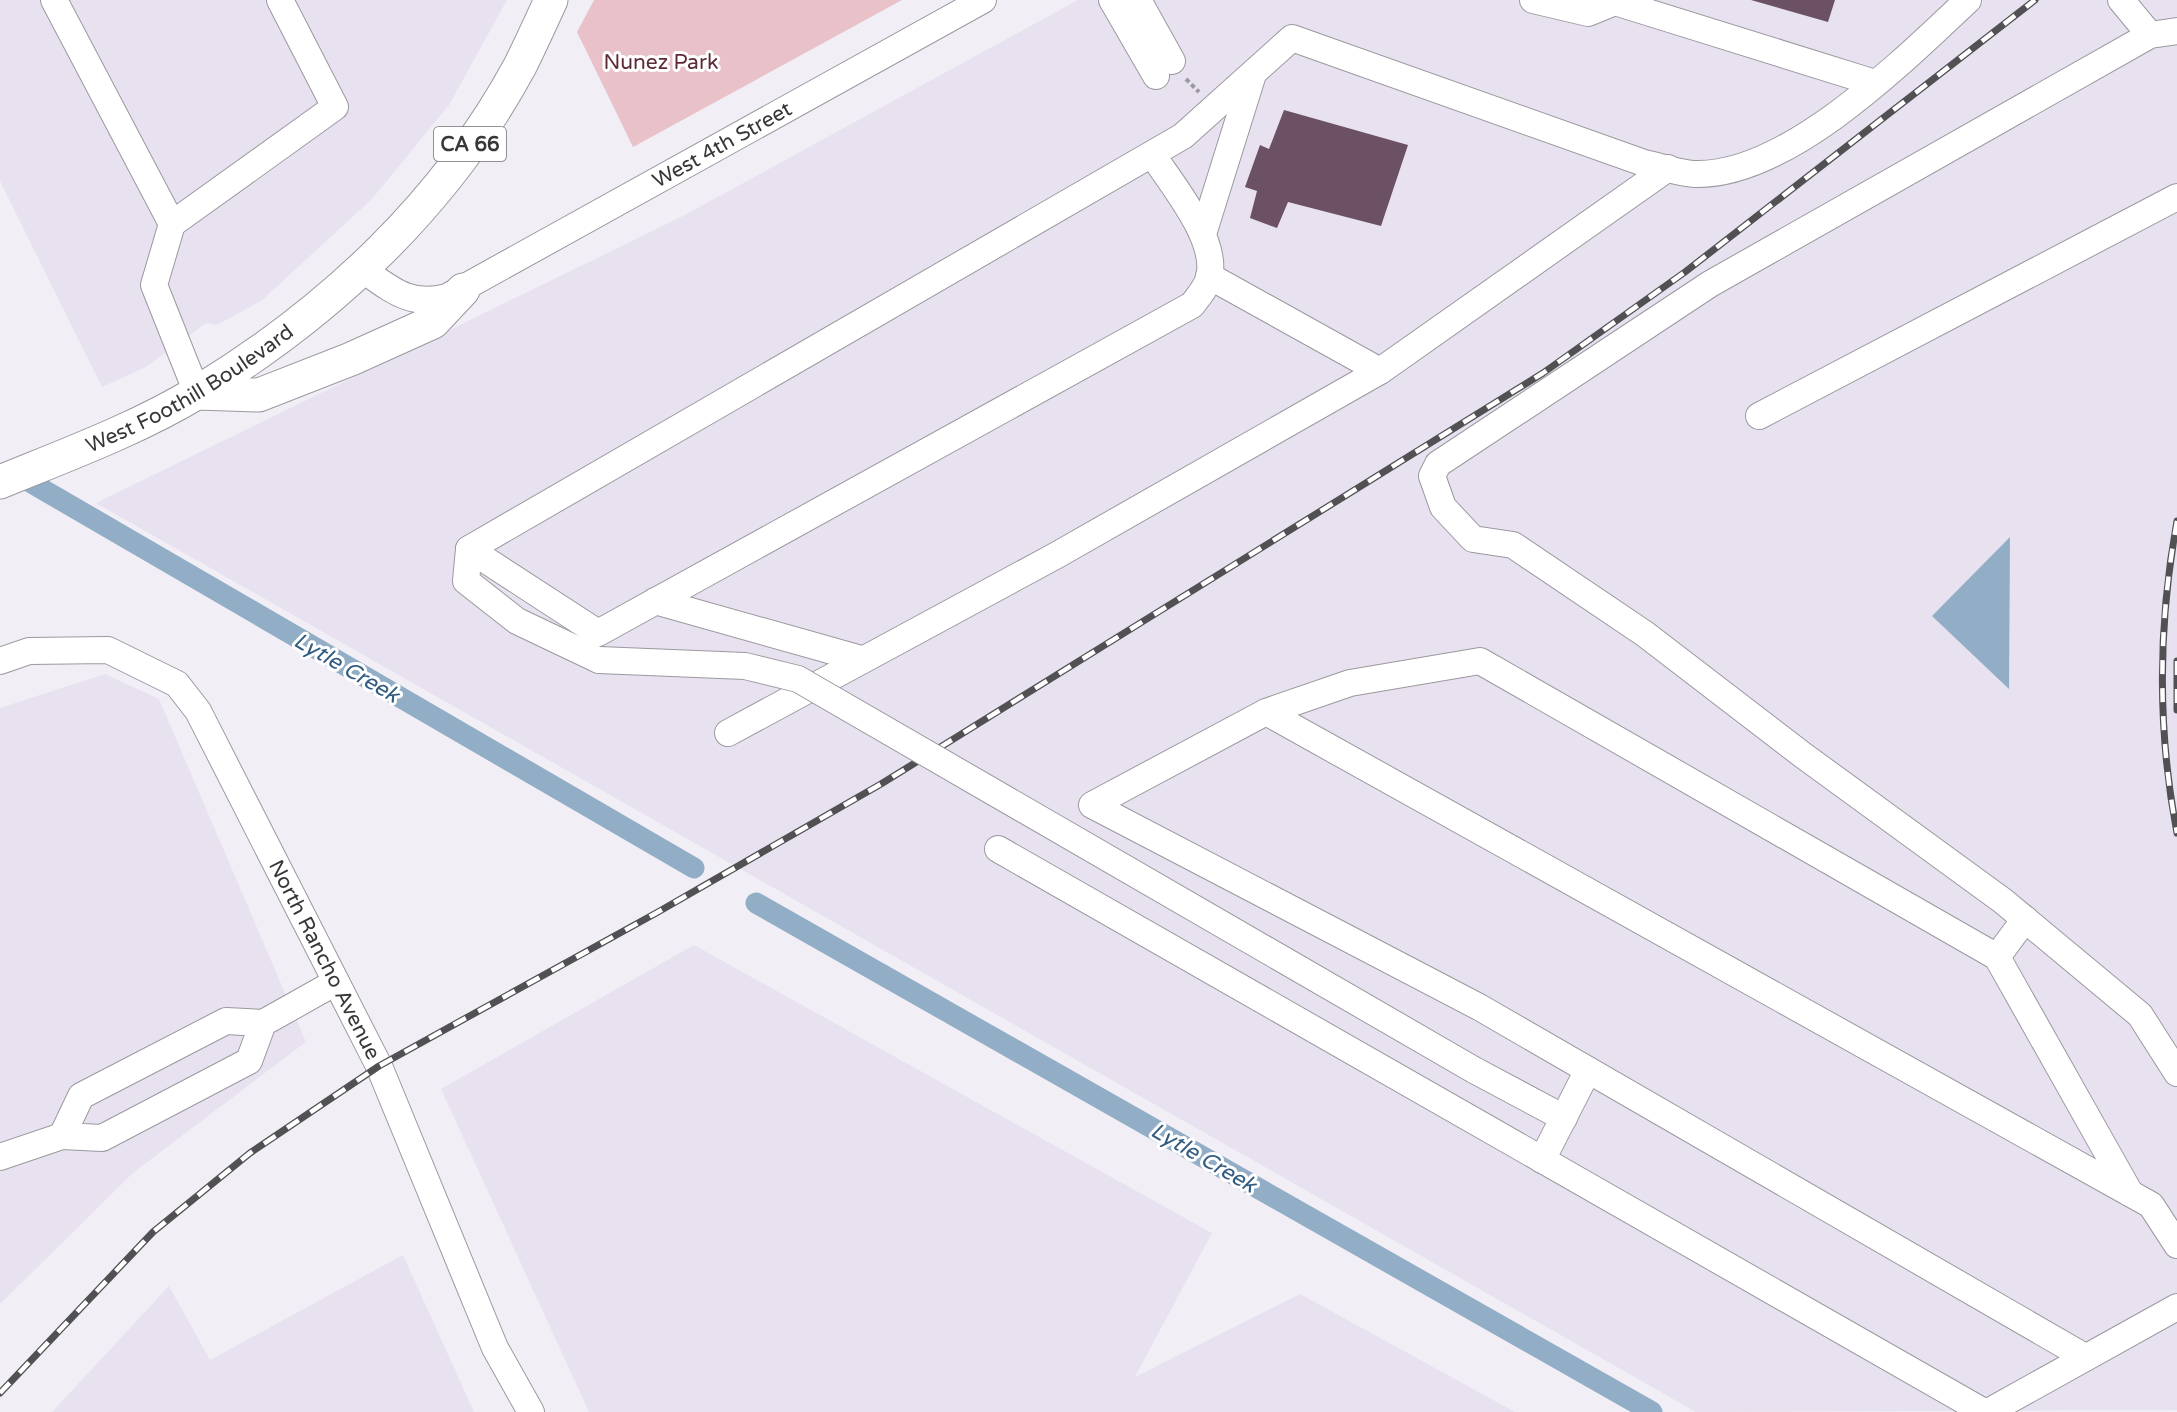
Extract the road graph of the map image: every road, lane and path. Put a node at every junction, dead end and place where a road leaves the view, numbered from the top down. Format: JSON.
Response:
{"nodes":[{"id":1,"x":54,"y":0,"type":"edge"},
{"id":2,"x":280,"y":0,"type":"edge"},
{"id":3,"x":551,"y":0,"type":"edge"},
{"id":4,"x":983,"y":0,"type":"edge"},
{"id":5,"x":1112,"y":0,"type":"edge"},
{"id":6,"x":1138,"y":0,"type":"edge"},
{"id":7,"x":1533,"y":0,"type":"edge"},
{"id":8,"x":1968,"y":0,"type":"edge"},
{"id":9,"x":2121,"y":0,"type":"edge"},
{"id":10,"x":2177,"y":31,"type":"edge"},
{"id":11,"x":2150,"y":35,"type":"junction"},
{"id":12,"x":1254,"y":72,"type":"junction"},
{"id":13,"x":1875,"y":83,"type":"junction"},
{"id":14,"x":1152,"y":154,"type":"junction"},
{"id":15,"x":1668,"y":168,"type":"junction"},
{"id":16,"x":2177,"y":197,"type":"edge"},
{"id":17,"x":172,"y":224,"type":"junction"},
{"id":18,"x":1203,"y":234,"type":"junction"},
{"id":19,"x":362,"y":269,"type":"junction"},
{"id":20,"x":1209,"y":276,"type":"junction"},
{"id":21,"x":463,"y":290,"type":"junction"},
{"id":22,"x":1380,"y":371,"type":"junction"},
{"id":23,"x":197,"y":393,"type":"junction"},
{"id":24,"x":1760,"y":416,"type":"dead end"},
{"id":25,"x":0,"y":482,"type":"edge"},
{"id":26,"x":469,"y":549,"type":"junction"},
{"id":27,"x":655,"y":601,"type":"junction"},
{"id":28,"x":861,"y":659,"type":"junction"},
{"id":29,"x":0,"y":661,"type":"edge"},
{"id":30,"x":1266,"y":712,"type":"junction"},
{"id":31,"x":728,"y":733,"type":"dead end"},
{"id":32,"x":998,"y":849,"type":"dead end"},
{"id":33,"x":2025,"y":919,"type":"junction"},
{"id":34,"x":1997,"y":957,"type":"junction"},
{"id":35,"x":336,"y":982,"type":"junction"},
{"id":36,"x":262,"y":1023,"type":"junction"},
{"id":37,"x":1588,"y":1070,"type":"junction"},
{"id":38,"x":2177,"y":1073,"type":"edge"},
{"id":39,"x":1564,"y":1118,"type":"junction"},
{"id":40,"x":62,"y":1136,"type":"junction"},
{"id":41,"x":0,"y":1157,"type":"edge"},
{"id":42,"x":1542,"y":1160,"type":"junction"},
{"id":43,"x":2130,"y":1193,"type":"junction"},
{"id":44,"x":2177,"y":1245,"type":"edge"},
{"id":45,"x":2177,"y":1307,"type":"edge"},
{"id":46,"x":2085,"y":1357,"type":"junction"},
{"id":47,"x":531,"y":1412,"type":"edge"},
{"id":48,"x":1986,"y":1412,"type":"edge"}],
"edges":[{"from":1,"to":17,"type":"street"},
{"from":2,"to":17,"type":"street"},
{"from":3,"to":19,"type":"main road","number":"CA 66"},
{"from":4,"to":21,"type":"street","name":"West 4th Street"},
{"from":5,"to":6,"type":"street"},
{"from":7,"to":13,"type":"street"},
{"from":8,"to":13,"type":"street"},
{"from":9,"to":11,"type":"street"},
{"from":10,"to":11,"type":"street"},
{"from":11,"to":33,"type":"street"},
{"from":12,"to":14,"type":"street"},
{"from":12,"to":15,"type":"street"},
{"from":12,"to":18,"type":"street"},
{"from":13,"to":15,"type":"street"},
{"from":14,"to":18,"type":"street"},
{"from":14,"to":26,"type":"street"},
{"from":15,"to":22,"type":"street"},
{"from":16,"to":24,"type":"street"},
{"from":17,"to":23,"type":"street"},
{"from":18,"to":20,"type":"street"},
{"from":19,"to":21,"type":"street","name":"West 4th Street"},
{"from":19,"to":23,"type":"main road","name":"West Foothill Boulevard","number":"CA 66"},
{"from":20,"to":22,"type":"street"},
{"from":20,"to":27,"type":"street"},
{"from":21,"to":23,"type":"main road"},
{"from":22,"to":28,"type":"street"},
{"from":23,"to":25,"type":"main road","name":"West Foothill Boulevard","number":"CA 66"},
{"from":26,"to":27,"type":"street"},
{"from":26,"to":39,"type":"street","bridge":true},
{"from":27,"to":28,"type":"street"},
{"from":28,"to":31,"type":"street"},
{"from":29,"to":35,"type":"street","name":"North Rancho Avenue"},
{"from":30,"to":34,"type":"street"},
{"from":30,"to":37,"type":"street"},
{"from":30,"to":43,"type":"street"},
{"from":32,"to":42,"type":"street"},
{"from":33,"to":34,"type":"street"},
{"from":33,"to":38,"type":"street"},
{"from":34,"to":43,"type":"street"},
{"from":35,"to":36,"type":"street"},
{"from":35,"to":47,"type":"street","name":"North Rancho Avenue"},
{"from":36,"to":40,"type":"street"},
{"from":36,"to":40,"type":"street"},
{"from":37,"to":39,"type":"street"},
{"from":37,"to":46,"type":"street"},
{"from":39,"to":42,"type":"street"},
{"from":40,"to":41,"type":"street"},
{"from":42,"to":48,"type":"street"},
{"from":43,"to":44,"type":"street"},
{"from":45,"to":46,"type":"street"},
{"from":46,"to":48,"type":"street"}]}
